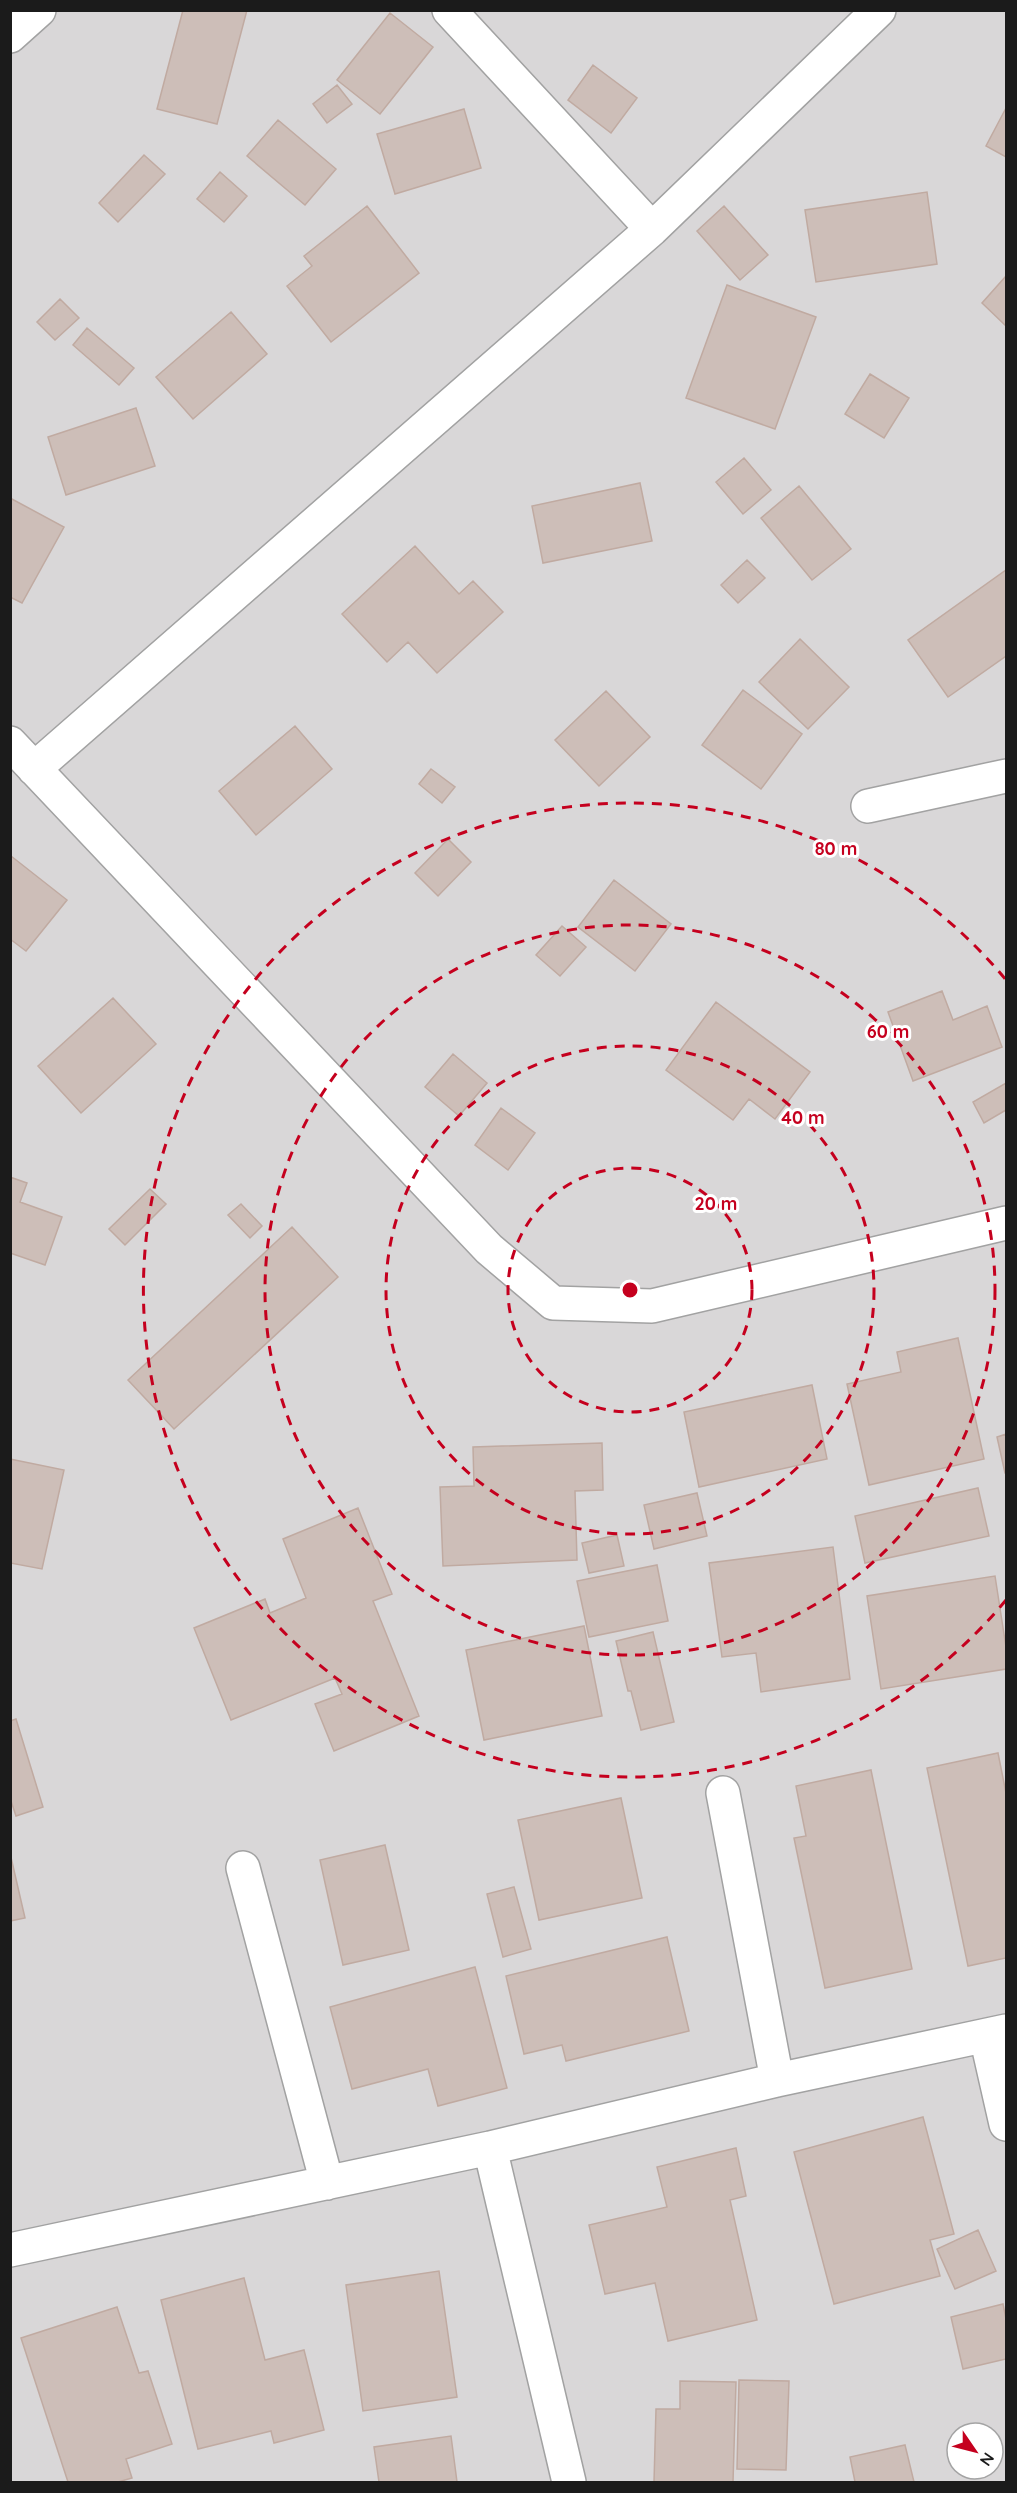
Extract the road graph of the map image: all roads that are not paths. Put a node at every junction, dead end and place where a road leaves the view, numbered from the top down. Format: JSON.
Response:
{"nodes":[{"id":1,"x":39,"y":10,"type":"edge"},
{"id":2,"x":449,"y":10,"type":"edge"},
{"id":3,"x":879,"y":10,"type":"edge"},
{"id":4,"x":10,"y":36,"type":"edge"},
{"id":5,"x":652,"y":229,"type":"junction"},
{"id":6,"x":10,"y":743,"type":"edge"},
{"id":7,"x":34,"y":768,"type":"junction"},
{"id":8,"x":1006,"y":776,"type":"edge"},
{"id":9,"x":868,"y":806,"type":"dead end"},
{"id":10,"x":1006,"y":1223,"type":"edge"},
{"id":11,"x":723,"y":1793,"type":"dead end"},
{"id":12,"x":243,"y":1868,"type":"dead end"},
{"id":13,"x":996,"y":2034,"type":"edge"},
{"id":14,"x":777,"y":2080,"type":"junction"},
{"id":15,"x":1006,"y":2124,"type":"edge"},
{"id":16,"x":490,"y":2148,"type":"junction"},
{"id":17,"x":327,"y":2183,"type":"junction"},
{"id":18,"x":10,"y":2250,"type":"edge"},
{"id":19,"x":569,"y":2482,"type":"edge"}],
"edges":[{"from":1,"to":4,"type":"street"},
{"from":2,"to":5,"type":"street"},
{"from":3,"to":5,"type":"street"},
{"from":5,"to":7,"type":"street"},
{"from":6,"to":7,"type":"street"},
{"from":7,"to":10,"type":"street"},
{"from":8,"to":9,"type":"street"},
{"from":11,"to":14,"type":"street"},
{"from":12,"to":17,"type":"street"},
{"from":13,"to":14,"type":"street"},
{"from":13,"to":15,"type":"street"},
{"from":14,"to":16,"type":"street"},
{"from":16,"to":17,"type":"street"},
{"from":16,"to":19,"type":"street"},
{"from":17,"to":18,"type":"street"}]}
